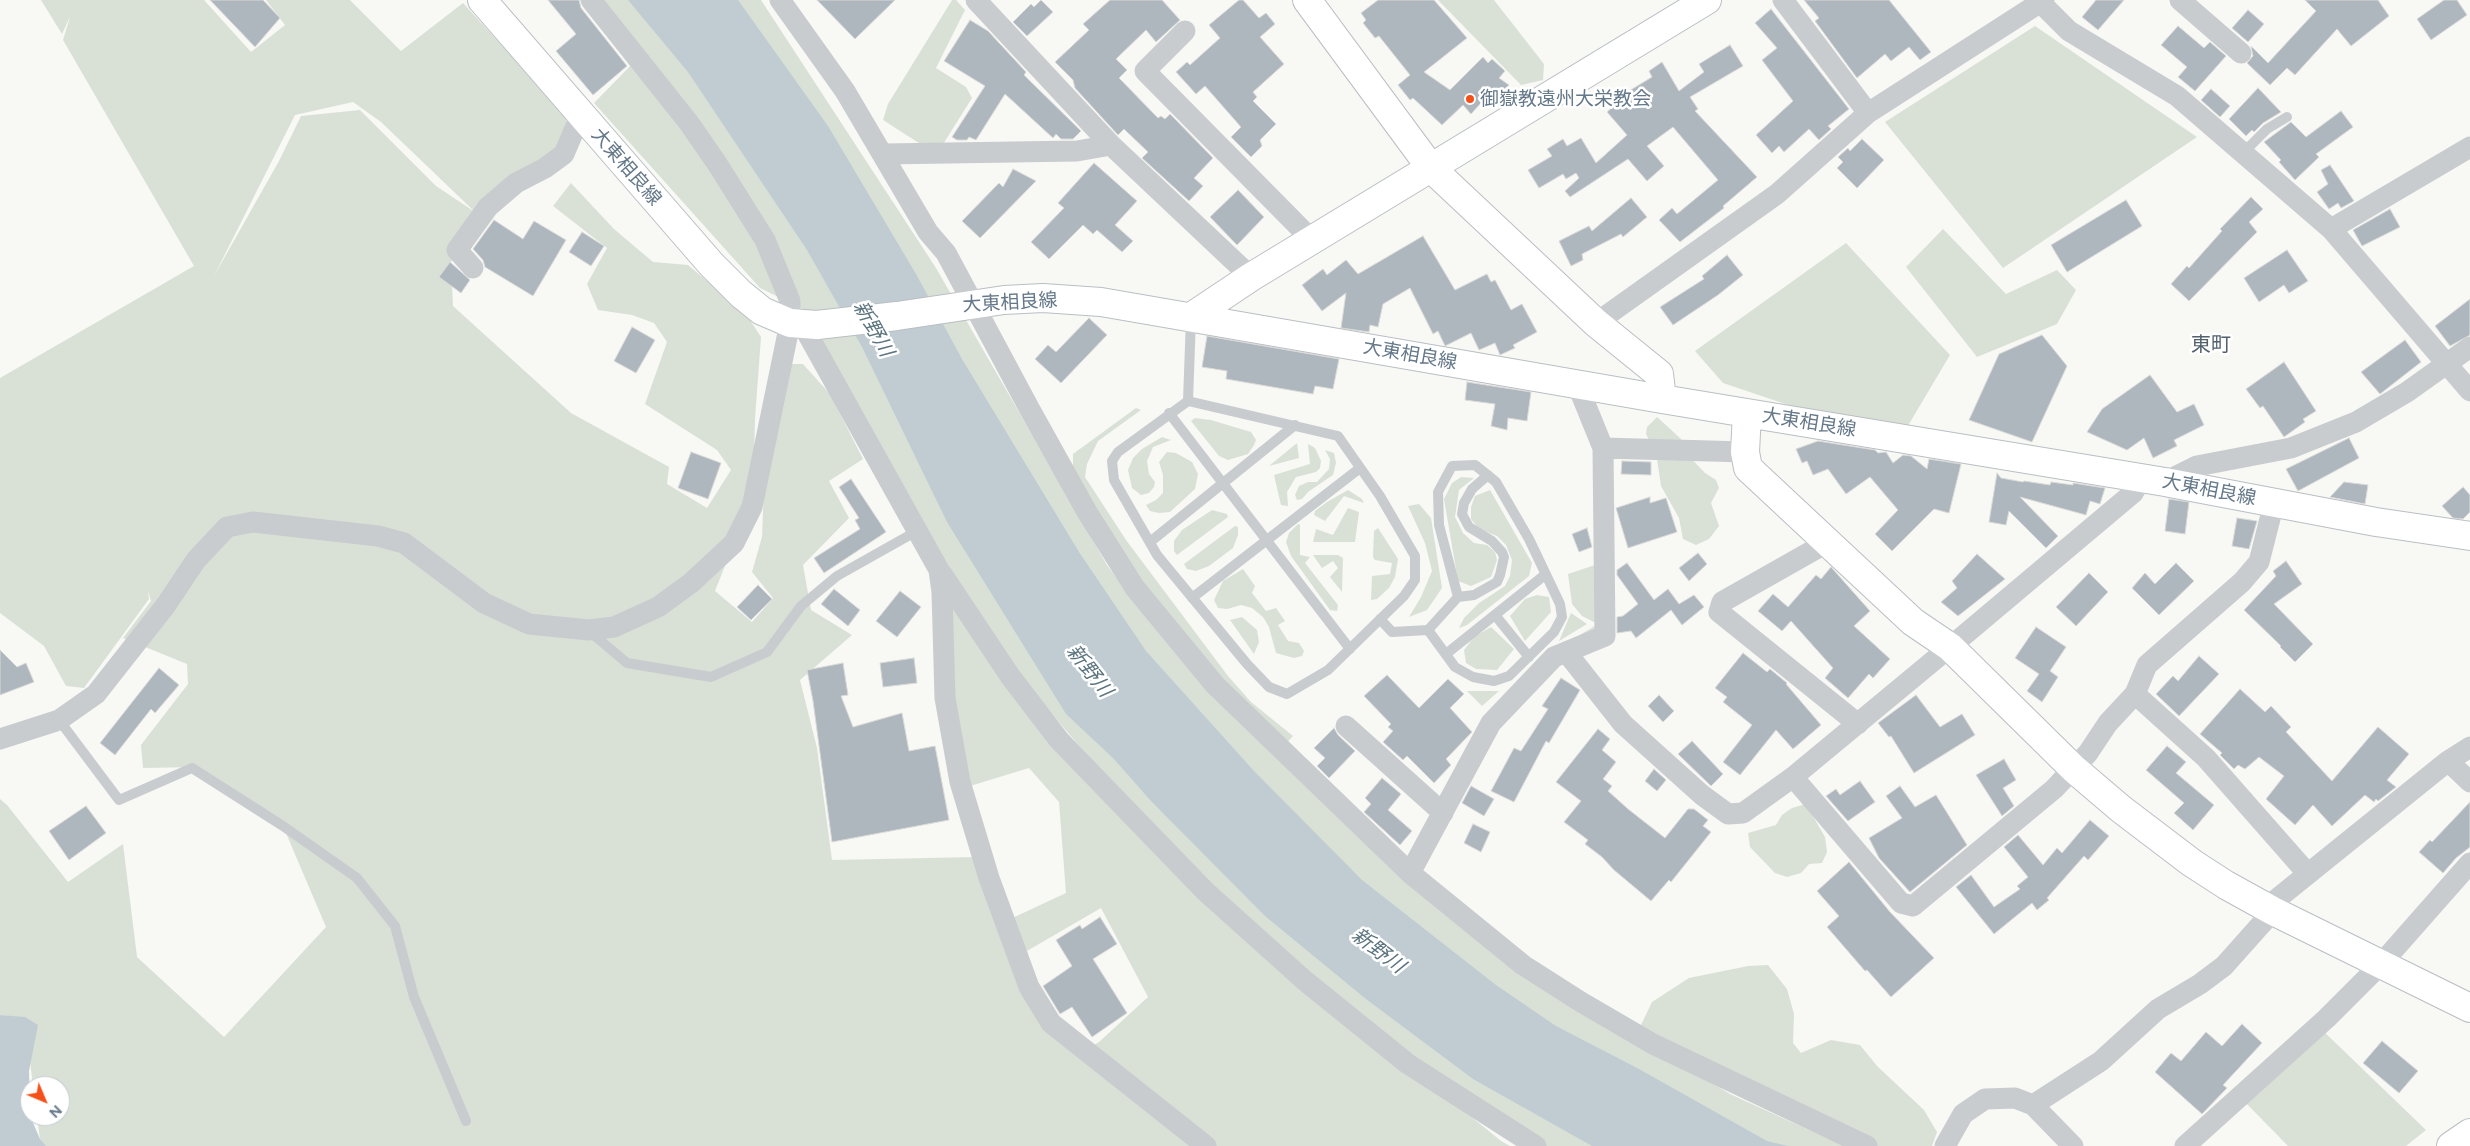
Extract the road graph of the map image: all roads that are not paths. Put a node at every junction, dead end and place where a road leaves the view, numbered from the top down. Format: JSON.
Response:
{"nodes":[{"id":1,"x":482,"y":0,"type":"edge"},
{"id":2,"x":591,"y":0,"type":"edge"},
{"id":3,"x":780,"y":0,"type":"edge"},
{"id":4,"x":976,"y":0,"type":"edge"},
{"id":5,"x":1307,"y":0,"type":"edge"},
{"id":6,"x":1707,"y":0,"type":"edge"},
{"id":7,"x":1783,"y":0,"type":"edge"},
{"id":8,"x":2180,"y":0,"type":"edge"},
{"id":9,"x":2041,"y":1,"type":"edge"},
{"id":10,"x":1185,"y":31,"type":"dead end"},
{"id":11,"x":2242,"y":53,"type":"dead end"},
{"id":12,"x":1868,"y":113,"type":"junction"},
{"id":13,"x":581,"y":114,"type":"junction"},
{"id":14,"x":2287,"y":117,"type":"dead end"},
{"id":15,"x":1111,"y":145,"type":"junction"},
{"id":16,"x":2470,"y":147,"type":"edge"},
{"id":17,"x":2243,"y":153,"type":"junction"},
{"id":18,"x":884,"y":154,"type":"junction"},
{"id":19,"x":1431,"y":168,"type":"junction"},
{"id":20,"x":2331,"y":229,"type":"junction"},
{"id":21,"x":1313,"y":241,"type":"junction"},
{"id":22,"x":473,"y":268,"type":"dead end"},
{"id":23,"x":1251,"y":278,"type":"junction"},
{"id":24,"x":969,"y":304,"type":"junction"},
{"id":25,"x":1191,"y":317,"type":"junction"},
{"id":26,"x":1596,"y":323,"type":"junction"},
{"id":27,"x":803,"y":324,"type":"junction"},
{"id":28,"x":2470,"y":347,"type":"edge"},
{"id":29,"x":2447,"y":364,"type":"junction"},
{"id":30,"x":1577,"y":384,"type":"junction"},
{"id":31,"x":2470,"y":391,"type":"edge"},
{"id":32,"x":1662,"y":399,"type":"junction"},
{"id":33,"x":1188,"y":401,"type":"junction"},
{"id":34,"x":1169,"y":413,"type":"junction"},
{"id":35,"x":1748,"y":413,"type":"junction"},
{"id":36,"x":1295,"y":425,"type":"junction"},
{"id":37,"x":1603,"y":448,"type":"junction"},
{"id":38,"x":1745,"y":452,"type":"junction"},
{"id":39,"x":1360,"y":468,"type":"junction"},
{"id":40,"x":1488,"y":475,"type":"junction"},
{"id":41,"x":2154,"y":480,"type":"junction"},
{"id":42,"x":1223,"y":485,"type":"junction"},
{"id":43,"x":2274,"y":503,"type":"junction"},
{"id":44,"x":917,"y":531,"type":"junction"},
{"id":45,"x":2470,"y":536,"type":"edge"},
{"id":46,"x":1265,"y":541,"type":"junction"},
{"id":47,"x":1150,"y":542,"type":"junction"},
{"id":48,"x":1828,"y":542,"type":"junction"},
{"id":49,"x":939,"y":570,"type":"junction"},
{"id":50,"x":1546,"y":574,"type":"junction"},
{"id":51,"x":1458,"y":597,"type":"junction"},
{"id":52,"x":1192,"y":598,"type":"junction"},
{"id":53,"x":1495,"y":615,"type":"junction"},
{"id":54,"x":1380,"y":619,"type":"junction"},
{"id":55,"x":589,"y":630,"type":"junction"},
{"id":56,"x":1428,"y":630,"type":"junction"},
{"id":57,"x":1950,"y":647,"type":"junction"},
{"id":58,"x":1350,"y":649,"type":"junction"},
{"id":59,"x":1567,"y":652,"type":"junction"},
{"id":60,"x":1446,"y":654,"type":"junction"},
{"id":61,"x":1529,"y":657,"type":"junction"},
{"id":62,"x":2135,"y":694,"type":"junction"},
{"id":63,"x":59,"y":720,"type":"junction"},
{"id":64,"x":1858,"y":724,"type":"junction"},
{"id":65,"x":1346,"y":726,"type":"dead end"},
{"id":66,"x":0,"y":739,"type":"edge"},
{"id":67,"x":2470,"y":747,"type":"edge"},
{"id":68,"x":2448,"y":761,"type":"junction"},
{"id":69,"x":2074,"y":769,"type":"junction"},
{"id":70,"x":1793,"y":777,"type":"junction"},
{"id":71,"x":2470,"y":782,"type":"edge"},
{"id":72,"x":1443,"y":813,"type":"junction"},
{"id":73,"x":2470,"y":863,"type":"edge"},
{"id":74,"x":1410,"y":873,"type":"junction"},
{"id":75,"x":2308,"y":874,"type":"junction"},
{"id":76,"x":2270,"y":909,"type":"junction"},
{"id":77,"x":2380,"y":964,"type":"junction"},
{"id":78,"x":2470,"y":1008,"type":"edge"},
{"id":79,"x":2034,"y":1105,"type":"junction"},
{"id":80,"x":466,"y":1121,"type":"dead end"},
{"id":81,"x":2470,"y":1133,"type":"edge"},
{"id":82,"x":1206,"y":1146,"type":"edge"},
{"id":83,"x":1536,"y":1146,"type":"edge"},
{"id":84,"x":1867,"y":1146,"type":"edge"},
{"id":85,"x":1945,"y":1146,"type":"edge"},
{"id":86,"x":2073,"y":1146,"type":"edge"},
{"id":87,"x":2185,"y":1146,"type":"edge"},
{"id":88,"x":2451,"y":1146,"type":"edge"}],
"edges":[{"from":1,"to":13,"type":"main road","name":"大東相良線"},
{"from":2,"to":27,"type":"street"},
{"from":3,"to":18,"type":"street"},
{"from":4,"to":15,"type":"street"},
{"from":5,"to":19,"type":"main road"},
{"from":6,"to":19,"type":"main road"},
{"from":7,"to":12,"type":"street"},
{"from":8,"to":11,"type":"street"},
{"from":9,"to":12,"type":"street"},
{"from":9,"to":17,"type":"street"},
{"from":10,"to":21,"type":"street"},
{"from":12,"to":26,"type":"street"},
{"from":13,"to":22,"type":"street"},
{"from":13,"to":27,"type":"main road","name":"大東相良線"},
{"from":14,"to":17,"type":"lane"},
{"from":15,"to":18,"type":"street"},
{"from":15,"to":23,"type":"street"},
{"from":16,"to":20,"type":"street"},
{"from":17,"to":20,"type":"street"},
{"from":18,"to":24,"type":"street"},
{"from":19,"to":21,"type":"main road"},
{"from":19,"to":26,"type":"main road"},
{"from":20,"to":29,"type":"street"},
{"from":21,"to":23,"type":"main road"},
{"from":23,"to":25,"type":"main road"},
{"from":24,"to":25,"type":"main road","name":"大東相良線"},
{"from":24,"to":27,"type":"main road","name":"大東相良線"},
{"from":24,"to":74,"type":"street"},
{"from":25,"to":30,"type":"main road","name":"大東相良線"},
{"from":25,"to":33,"type":"lane"},
{"from":26,"to":32,"type":"main road"},
{"from":27,"to":44,"type":"street"},
{"from":27,"to":55,"type":"street"},
{"from":28,"to":29,"type":"street"},
{"from":29,"to":31,"type":"street"},
{"from":29,"to":41,"type":"street"},
{"from":30,"to":32,"type":"main road","name":"大東相良線"},
{"from":30,"to":37,"type":"street"},
{"from":32,"to":35,"type":"main road","name":"大東相良線"},
{"from":33,"to":34,"type":"lane"},
{"from":33,"to":36,"type":"lane"},
{"from":34,"to":42,"type":"lane"},
{"from":34,"to":47,"type":"lane"},
{"from":35,"to":38,"type":"main road"},
{"from":35,"to":41,"type":"main road","name":"大東相良線"},
{"from":36,"to":39,"type":"lane"},
{"from":36,"to":42,"type":"lane"},
{"from":37,"to":38,"type":"street"},
{"from":37,"to":59,"type":"street"},
{"from":38,"to":48,"type":"main road"},
{"from":39,"to":46,"type":"lane"},
{"from":39,"to":54,"type":"lane"},
{"from":40,"to":50,"type":"lane"},
{"from":40,"to":51,"type":"lane"},
{"from":40,"to":51,"type":"lane"},
{"from":41,"to":43,"type":"main road","name":"大東相良線"},
{"from":41,"to":57,"type":"street"},
{"from":42,"to":46,"type":"lane"},
{"from":42,"to":47,"type":"lane"},
{"from":43,"to":45,"type":"main road","name":"大東相良線"},
{"from":43,"to":62,"type":"street"},
{"from":44,"to":49,"type":"street"},
{"from":44,"to":55,"type":"lane"},
{"from":46,"to":52,"type":"lane"},
{"from":46,"to":58,"type":"lane"},
{"from":47,"to":52,"type":"lane"},
{"from":48,"to":57,"type":"main road"},
{"from":48,"to":64,"type":"street"},
{"from":49,"to":82,"type":"street"},
{"from":49,"to":83,"type":"street"},
{"from":50,"to":53,"type":"lane"},
{"from":50,"to":61,"type":"lane"},
{"from":51,"to":56,"type":"lane"},
{"from":52,"to":58,"type":"lane"},
{"from":53,"to":60,"type":"lane"},
{"from":53,"to":61,"type":"lane"},
{"from":54,"to":56,"type":"lane"},
{"from":54,"to":58,"type":"lane"},
{"from":55,"to":63,"type":"street"},
{"from":56,"to":60,"type":"lane"},
{"from":57,"to":64,"type":"street"},
{"from":57,"to":69,"type":"main road"},
{"from":59,"to":70,"type":"street"},
{"from":59,"to":72,"type":"street"},
{"from":60,"to":61,"type":"lane"},
{"from":62,"to":69,"type":"street"},
{"from":62,"to":75,"type":"street"},
{"from":63,"to":66,"type":"street"},
{"from":63,"to":80,"type":"lane"},
{"from":64,"to":70,"type":"street"},
{"from":65,"to":72,"type":"street"},
{"from":67,"to":68,"type":"street"},
{"from":68,"to":71,"type":"street"},
{"from":68,"to":75,"type":"street"},
{"from":69,"to":70,"type":"street"},
{"from":69,"to":76,"type":"main road"},
{"from":72,"to":74,"type":"street"},
{"from":73,"to":77,"type":"street"},
{"from":74,"to":84,"type":"street"},
{"from":75,"to":76,"type":"street"},
{"from":76,"to":77,"type":"main road"},
{"from":76,"to":79,"type":"street"},
{"from":77,"to":78,"type":"main road"},
{"from":77,"to":87,"type":"street"},
{"from":79,"to":85,"type":"street"},
{"from":79,"to":86,"type":"street"},
{"from":81,"to":88,"type":"main road"}]}
